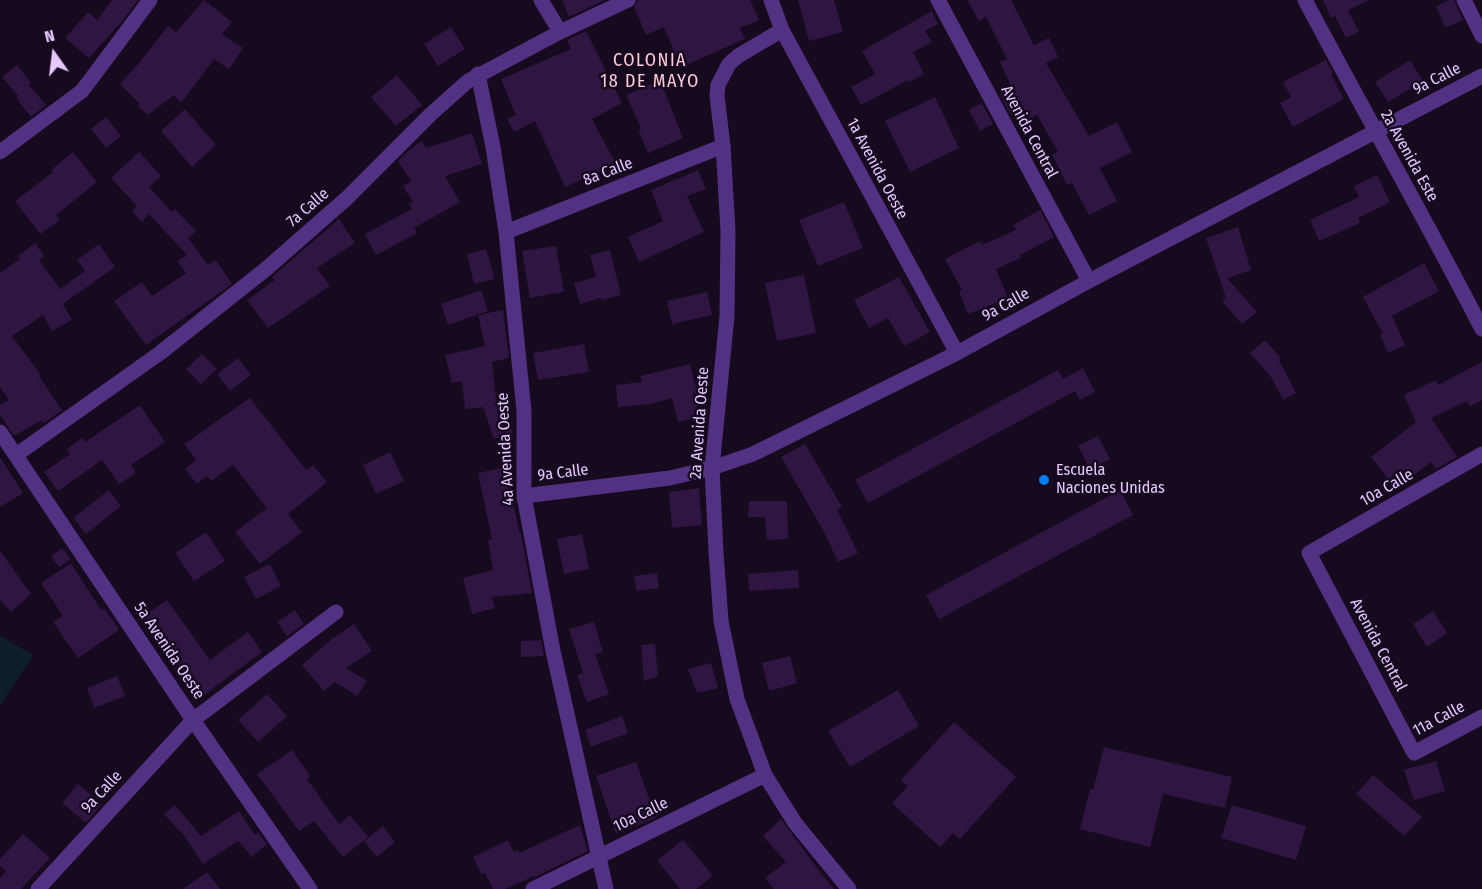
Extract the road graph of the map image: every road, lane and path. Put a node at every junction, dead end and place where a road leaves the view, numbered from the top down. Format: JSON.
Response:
{"nodes":[{"id":1,"x":150,"y":0,"type":"edge"},
{"id":2,"x":541,"y":0,"type":"edge"},
{"id":3,"x":628,"y":0,"type":"edge"},
{"id":4,"x":771,"y":0,"type":"edge"},
{"id":5,"x":938,"y":0,"type":"edge"},
{"id":6,"x":1305,"y":0,"type":"edge"},
{"id":7,"x":1464,"y":0,"type":"edge"},
{"id":8,"x":782,"y":30,"type":"junction"},
{"id":9,"x":560,"y":32,"type":"junction"},
{"id":10,"x":1482,"y":36,"type":"edge"},
{"id":11,"x":478,"y":74,"type":"junction"},
{"id":12,"x":1482,"y":76,"type":"edge"},
{"id":13,"x":1375,"y":132,"type":"junction"},
{"id":14,"x":723,"y":146,"type":"junction"},
{"id":15,"x":0,"y":152,"type":"edge"},
{"id":16,"x":506,"y":232,"type":"junction"},
{"id":17,"x":1089,"y":281,"type":"junction"},
{"id":18,"x":1482,"y":329,"type":"edge"},
{"id":19,"x":957,"y":353,"type":"junction"},
{"id":20,"x":0,"y":432,"type":"edge"},
{"id":21,"x":1482,"y":454,"type":"edge"},
{"id":22,"x":16,"y":455,"type":"junction"},
{"id":23,"x":712,"y":468,"type":"junction"},
{"id":24,"x":524,"y":496,"type":"junction"},
{"id":25,"x":1309,"y":553,"type":"joint"},
{"id":26,"x":336,"y":612,"type":"dead end"},
{"id":27,"x":1482,"y":717,"type":"edge"},
{"id":28,"x":193,"y":720,"type":"junction"},
{"id":29,"x":1414,"y":753,"type":"joint"},
{"id":30,"x":765,"y":775,"type":"junction"},
{"id":31,"x":597,"y":856,"type":"junction"},
{"id":32,"x":38,"y":889,"type":"edge"},
{"id":33,"x":310,"y":889,"type":"edge"},
{"id":34,"x":533,"y":889,"type":"edge"},
{"id":35,"x":606,"y":889,"type":"edge"},
{"id":36,"x":849,"y":889,"type":"edge"}],
"edges":[{"from":1,"to":15,"type":"street"},
{"from":2,"to":9,"type":"street"},
{"from":3,"to":9,"type":"street","name":"7a Calle"},
{"from":4,"to":8,"type":"street","name":"1a Avenida Oeste"},
{"from":5,"to":17,"type":"street","name":"Avenida Central"},
{"from":6,"to":13,"type":"street","name":"2a Avenida Este"},
{"from":7,"to":10,"type":"street"},
{"from":8,"to":14,"type":"street","name":"2a Avenida Oeste"},
{"from":8,"to":19,"type":"street","name":"1a Avenida Oeste"},
{"from":9,"to":11,"type":"street","name":"7a Calle"},
{"from":11,"to":16,"type":"street","name":"4a Avenida Oeste"},
{"from":11,"to":22,"type":"street","name":"7a Calle"},
{"from":12,"to":13,"type":"street","name":"9a Calle"},
{"from":13,"to":17,"type":"street","name":"9a Calle"},
{"from":13,"to":18,"type":"street","name":"2a Avenida Este"},
{"from":14,"to":16,"type":"street","name":"8a Calle"},
{"from":14,"to":23,"type":"street","name":"2a Avenida Oeste"},
{"from":16,"to":24,"type":"street","name":"4a Avenida Oeste"},
{"from":17,"to":19,"type":"street","name":"9a Calle"},
{"from":19,"to":23,"type":"street","name":"9a Calle"},
{"from":20,"to":22,"type":"street","name":"5a Avenida Oeste"},
{"from":21,"to":25,"type":"street","name":"10a Calle"},
{"from":22,"to":28,"type":"street","name":"5a Avenida Oeste"},
{"from":23,"to":24,"type":"street","name":"9a Calle"},
{"from":23,"to":30,"type":"street","name":"2a Avenida Oeste"},
{"from":24,"to":31,"type":"street","name":"4a Avenida Oeste"},
{"from":25,"to":29,"type":"street","name":"Avenida Central"},
{"from":26,"to":28,"type":"street","name":"9a Calle"},
{"from":27,"to":29,"type":"street","name":"11a Calle"},
{"from":28,"to":32,"type":"street","name":"9a Calle"},
{"from":28,"to":33,"type":"street","name":"5a Avenida Oeste"},
{"from":30,"to":31,"type":"street","name":"10a Calle"},
{"from":30,"to":36,"type":"street","name":"2a Avenida Oeste"},
{"from":31,"to":34,"type":"street","name":"10a Calle"},
{"from":31,"to":35,"type":"street","name":"4a Avenida Oeste"}]}
